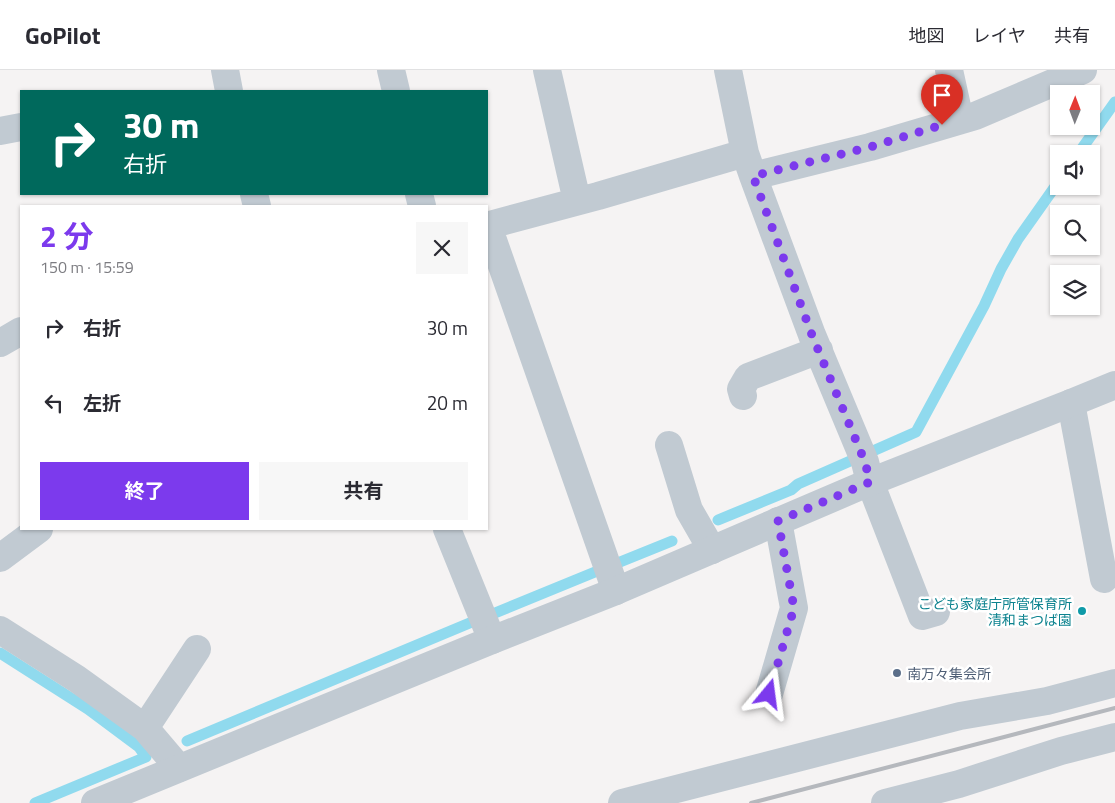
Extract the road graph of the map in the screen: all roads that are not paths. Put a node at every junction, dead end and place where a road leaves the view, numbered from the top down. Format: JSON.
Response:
{"nodes":[{"id":1,"x":225,"y":70,"type":"edge"},
{"id":2,"x":391,"y":70,"type":"edge"},
{"id":3,"x":547,"y":70,"type":"edge"},
{"id":4,"x":728,"y":70,"type":"edge"},
{"id":5,"x":949,"y":70,"type":"edge"},
{"id":6,"x":1083,"y":70,"type":"edge"},
{"id":7,"x":229,"y":90,"type":"edge"},
{"id":8,"x":396,"y":90,"type":"edge"},
{"id":9,"x":960,"y":120,"type":"junction"},
{"id":10,"x":20,"y":127,"type":"edge"},
{"id":11,"x":0,"y":131,"type":"edge"},
{"id":12,"x":749,"y":164,"type":"junction"},
{"id":13,"x":577,"y":201,"type":"junction"},
{"id":14,"x":488,"y":226,"type":"edge"},
{"id":15,"x":488,"y":229,"type":"edge"},
{"id":16,"x":20,"y":332,"type":"edge"},
{"id":17,"x":0,"y":343,"type":"edge"},
{"id":18,"x":819,"y":350,"type":"junction"},
{"id":19,"x":1115,"y":384,"type":"edge"},
{"id":20,"x":743,"y":396,"type":"dead end"},
{"id":21,"x":1072,"y":403,"type":"junction"},
{"id":22,"x":669,"y":445,"type":"dead end"},
{"id":23,"x":864,"y":462,"type":"junction"},
{"id":24,"x":778,"y":521,"type":"junction"},
{"id":25,"x":38,"y":530,"type":"edge"},
{"id":26,"x":447,"y":530,"type":"edge"},
{"id":27,"x":712,"y":550,"type":"junction"},
{"id":28,"x":0,"y":558,"type":"edge"},
{"id":29,"x":1104,"y":579,"type":"dead end"},
{"id":30,"x":616,"y":591,"type":"junction"},
{"id":31,"x":936,"y":612,"type":"dead end"},
{"id":32,"x":0,"y":630,"type":"edge"},
{"id":33,"x":492,"y":640,"type":"junction"},
{"id":34,"x":196,"y":649,"type":"dead end"},
{"id":35,"x":1115,"y":683,"type":"edge"},
{"id":36,"x":769,"y":694,"type":"dead end"},
{"id":37,"x":145,"y":728,"type":"junction"},
{"id":38,"x":1115,"y":737,"type":"edge"},
{"id":39,"x":179,"y":768,"type":"junction"},
{"id":40,"x":95,"y":803,"type":"edge"},
{"id":41,"x":622,"y":803,"type":"edge"},
{"id":42,"x":885,"y":803,"type":"edge"}],
"edges":[{"from":1,"to":7,"type":"street"},
{"from":2,"to":8,"type":"street"},
{"from":3,"to":13,"type":"street"},
{"from":4,"to":12,"type":"street"},
{"from":5,"to":9,"type":"street"},
{"from":6,"to":9,"type":"street"},
{"from":9,"to":12,"type":"street"},
{"from":10,"to":11,"type":"street"},
{"from":12,"to":13,"type":"street"},
{"from":12,"to":18,"type":"street"},
{"from":13,"to":14,"type":"street"},
{"from":15,"to":30,"type":"street"},
{"from":16,"to":17,"type":"street"},
{"from":18,"to":20,"type":"street"},
{"from":18,"to":23,"type":"street"},
{"from":19,"to":21,"type":"street"},
{"from":21,"to":23,"type":"street"},
{"from":21,"to":29,"type":"street"},
{"from":22,"to":27,"type":"street"},
{"from":23,"to":24,"type":"street"},
{"from":23,"to":31,"type":"street"},
{"from":24,"to":27,"type":"street"},
{"from":24,"to":36,"type":"street"},
{"from":25,"to":28,"type":"street"},
{"from":26,"to":33,"type":"street"},
{"from":27,"to":30,"type":"street"},
{"from":30,"to":33,"type":"street"},
{"from":32,"to":37,"type":"street"},
{"from":33,"to":39,"type":"street"},
{"from":34,"to":37,"type":"street"},
{"from":35,"to":41,"type":"street"},
{"from":37,"to":39,"type":"street"},
{"from":38,"to":42,"type":"street"},
{"from":39,"to":40,"type":"street"}]}
